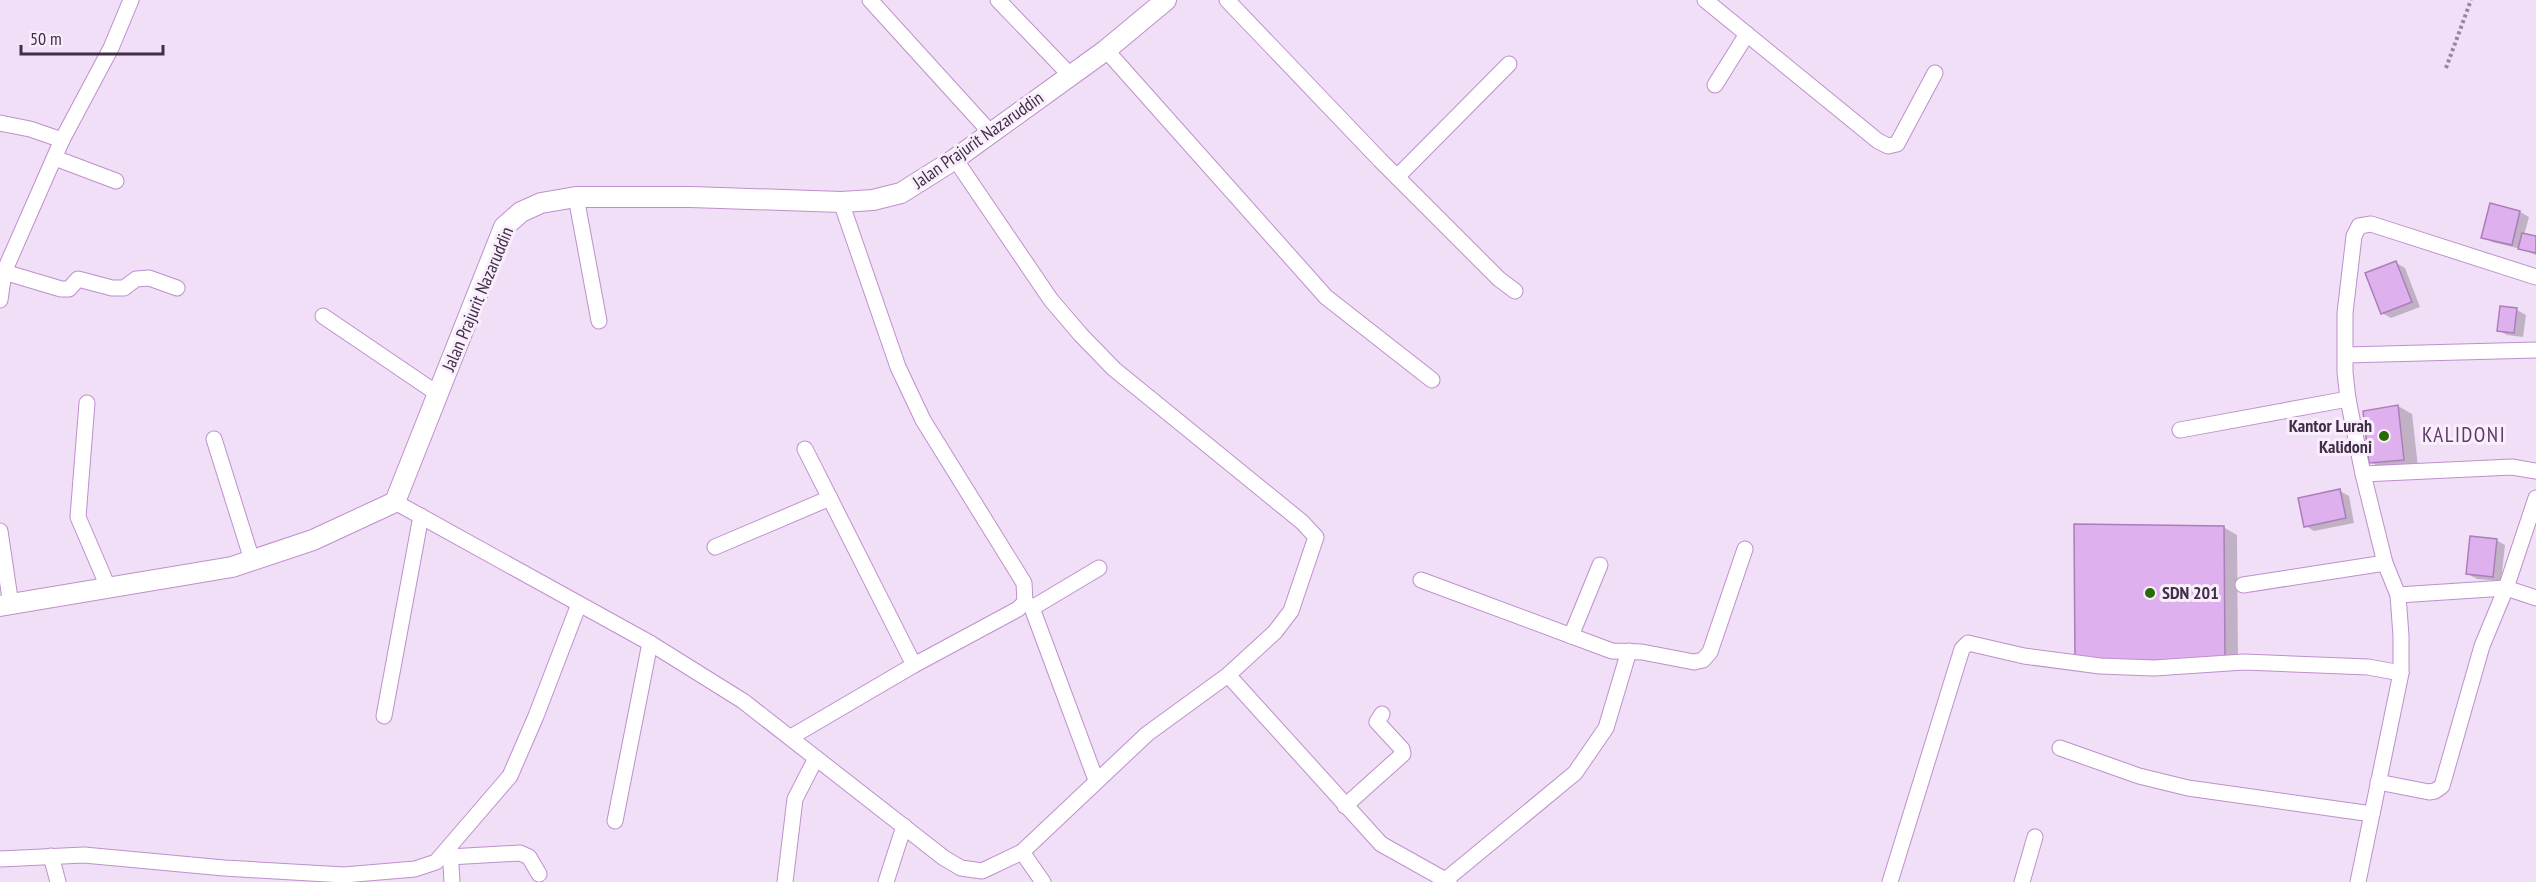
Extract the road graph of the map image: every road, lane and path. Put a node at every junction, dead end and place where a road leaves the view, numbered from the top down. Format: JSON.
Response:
{"nodes":[{"id":1,"x":131,"y":0,"type":"edge"},
{"id":2,"x":870,"y":0,"type":"edge"},
{"id":3,"x":998,"y":0,"type":"edge"},
{"id":4,"x":1166,"y":0,"type":"edge"},
{"id":5,"x":1227,"y":0,"type":"edge"},
{"id":6,"x":1705,"y":0,"type":"edge"},
{"id":7,"x":2471,"y":0,"type":"edge"},
{"id":8,"x":1747,"y":34,"type":"junction"},
{"id":9,"x":1106,"y":50,"type":"junction"},
{"id":10,"x":1509,"y":64,"type":"dead end"},
{"id":11,"x":2446,"y":68,"type":"dead end"},
{"id":12,"x":1935,"y":73,"type":"dead end"},
{"id":13,"x":1070,"y":75,"type":"junction"},
{"id":14,"x":1715,"y":85,"type":"dead end"},
{"id":15,"x":0,"y":123,"type":"edge"},
{"id":16,"x":990,"y":132,"type":"junction"},
{"id":17,"x":62,"y":140,"type":"junction"},
{"id":18,"x":55,"y":158,"type":"junction"},
{"id":19,"x":955,"y":159,"type":"junction"},
{"id":20,"x":1397,"y":177,"type":"junction"},
{"id":21,"x":116,"y":181,"type":"dead end"},
{"id":22,"x":576,"y":197,"type":"junction"},
{"id":23,"x":842,"y":202,"type":"junction"},
{"id":24,"x":4,"y":272,"type":"junction"},
{"id":25,"x":2536,"y":278,"type":"edge"},
{"id":26,"x":177,"y":288,"type":"dead end"},
{"id":27,"x":1515,"y":291,"type":"dead end"},
{"id":28,"x":0,"y":300,"type":"edge"},
{"id":29,"x":323,"y":316,"type":"dead end"},
{"id":30,"x":600,"y":321,"type":"dead end"},
{"id":31,"x":2536,"y":351,"type":"edge"},
{"id":32,"x":2346,"y":355,"type":"junction"},
{"id":33,"x":1432,"y":380,"type":"dead end"},
{"id":34,"x":438,"y":394,"type":"junction"},
{"id":35,"x":2348,"y":399,"type":"junction"},
{"id":36,"x":87,"y":403,"type":"dead end"},
{"id":37,"x":2180,"y":430,"type":"dead end"},
{"id":38,"x":214,"y":439,"type":"dead end"},
{"id":39,"x":805,"y":449,"type":"dead end"},
{"id":40,"x":2536,"y":471,"type":"edge"},
{"id":41,"x":2363,"y":474,"type":"junction"},
{"id":42,"x":830,"y":498,"type":"junction"},
{"id":43,"x":2536,"y":498,"type":"edge"},
{"id":44,"x":395,"y":502,"type":"junction"},
{"id":45,"x":421,"y":516,"type":"junction"},
{"id":46,"x":0,"y":531,"type":"edge"},
{"id":47,"x":714,"y":547,"type":"dead end"},
{"id":48,"x":1745,"y":549,"type":"dead end"},
{"id":49,"x":252,"y":560,"type":"junction"},
{"id":50,"x":2385,"y":563,"type":"junction"},
{"id":51,"x":1600,"y":565,"type":"dead end"},
{"id":52,"x":1099,"y":568,"type":"dead end"},
{"id":53,"x":1421,"y":580,"type":"dead end"},
{"id":54,"x":2243,"y":585,"type":"dead end"},
{"id":55,"x":108,"y":587,"type":"junction"},
{"id":56,"x":2506,"y":588,"type":"junction"},
{"id":57,"x":2398,"y":595,"type":"junction"},
{"id":58,"x":2536,"y":598,"type":"edge"},
{"id":59,"x":579,"y":604,"type":"junction"},
{"id":60,"x":1029,"y":605,"type":"junction"},
{"id":61,"x":5,"y":606,"type":"edge"},
{"id":62,"x":1571,"y":636,"type":"junction"},
{"id":63,"x":650,"y":642,"type":"junction"},
{"id":64,"x":1629,"y":651,"type":"junction"},
{"id":65,"x":914,"y":665,"type":"junction"},
{"id":66,"x":2401,"y":673,"type":"junction"},
{"id":67,"x":1228,"y":675,"type":"junction"},
{"id":68,"x":1382,"y":714,"type":"dead end"},
{"id":69,"x":384,"y":716,"type":"dead end"},
{"id":70,"x":791,"y":737,"type":"junction"},
{"id":71,"x":2060,"y":748,"type":"dead end"},
{"id":72,"x":816,"y":758,"type":"junction"},
{"id":73,"x":1096,"y":780,"type":"junction"},
{"id":74,"x":2378,"y":782,"type":"junction"},
{"id":75,"x":1345,"y":806,"type":"junction"},
{"id":76,"x":2372,"y":814,"type":"junction"},
{"id":77,"x":615,"y":821,"type":"dead end"},
{"id":78,"x":904,"y":826,"type":"junction"},
{"id":79,"x":2035,"y":837,"type":"dead end"},
{"id":80,"x":450,"y":852,"type":"junction"},
{"id":81,"x":1022,"y":852,"type":"junction"},
{"id":82,"x":51,"y":856,"type":"junction"},
{"id":83,"x":0,"y":859,"type":"edge"},
{"id":84,"x":539,"y":874,"type":"dead end"},
{"id":85,"x":981,"y":877,"type":"edge"},
{"id":86,"x":1446,"y":881,"type":"edge"},
{"id":87,"x":58,"y":882,"type":"edge"},
{"id":88,"x":452,"y":882,"type":"edge"},
{"id":89,"x":785,"y":882,"type":"edge"},
{"id":90,"x":886,"y":882,"type":"edge"},
{"id":91,"x":1043,"y":882,"type":"edge"},
{"id":92,"x":1890,"y":882,"type":"edge"},
{"id":93,"x":2022,"y":882,"type":"edge"},
{"id":94,"x":2358,"y":882,"type":"edge"}],
"edges":[{"from":1,"to":17,"type":"street"},
{"from":2,"to":16,"type":"street"},
{"from":3,"to":13,"type":"street"},
{"from":4,"to":9,"type":"street","name":"Jalan Prajurit Nazaruddin"},
{"from":5,"to":20,"type":"street"},
{"from":6,"to":8,"type":"street"},
{"from":7,"to":11,"type":"path"},
{"from":8,"to":12,"type":"street"},
{"from":8,"to":14,"type":"street"},
{"from":9,"to":13,"type":"street","name":"Jalan Prajurit Nazaruddin"},
{"from":9,"to":33,"type":"street"},
{"from":10,"to":20,"type":"street"},
{"from":13,"to":16,"type":"street","name":"Jalan Prajurit Nazaruddin"},
{"from":15,"to":17,"type":"street"},
{"from":16,"to":19,"type":"street","name":"Jalan Prajurit Nazaruddin"},
{"from":17,"to":18,"type":"street"},
{"from":18,"to":21,"type":"street"},
{"from":18,"to":24,"type":"street"},
{"from":19,"to":23,"type":"street","name":"Jalan Prajurit Nazaruddin"},
{"from":19,"to":67,"type":"street"},
{"from":20,"to":27,"type":"street"},
{"from":22,"to":23,"type":"street","name":"Jalan Prajurit Nazaruddin"},
{"from":22,"to":30,"type":"street"},
{"from":22,"to":34,"type":"street","name":"Jalan Prajurit Nazaruddin"},
{"from":23,"to":60,"type":"street"},
{"from":24,"to":26,"type":"street"},
{"from":24,"to":28,"type":"street"},
{"from":25,"to":32,"type":"street"},
{"from":29,"to":34,"type":"street"},
{"from":31,"to":32,"type":"street"},
{"from":32,"to":35,"type":"street"},
{"from":34,"to":44,"type":"street","name":"Jalan Prajurit Nazaruddin"},
{"from":35,"to":37,"type":"street"},
{"from":35,"to":41,"type":"street"},
{"from":36,"to":55,"type":"street"},
{"from":38,"to":49,"type":"street"},
{"from":39,"to":42,"type":"street"},
{"from":40,"to":41,"type":"street"},
{"from":41,"to":50,"type":"street"},
{"from":42,"to":47,"type":"street"},
{"from":42,"to":65,"type":"street"},
{"from":43,"to":56,"type":"street"},
{"from":44,"to":45,"type":"street"},
{"from":44,"to":49,"type":"street"},
{"from":45,"to":59,"type":"street"},
{"from":45,"to":69,"type":"street"},
{"from":46,"to":61,"type":"street"},
{"from":48,"to":64,"type":"street"},
{"from":49,"to":55,"type":"street"},
{"from":50,"to":54,"type":"street"},
{"from":50,"to":57,"type":"street"},
{"from":51,"to":62,"type":"street"},
{"from":52,"to":60,"type":"street"},
{"from":53,"to":62,"type":"street"},
{"from":55,"to":61,"type":"street"},
{"from":56,"to":57,"type":"street"},
{"from":56,"to":58,"type":"street"},
{"from":56,"to":74,"type":"street"},
{"from":57,"to":66,"type":"street"},
{"from":59,"to":63,"type":"street"},
{"from":59,"to":80,"type":"street"},
{"from":60,"to":65,"type":"street"},
{"from":60,"to":73,"type":"street"},
{"from":62,"to":64,"type":"street"},
{"from":63,"to":70,"type":"street"},
{"from":63,"to":77,"type":"street"},
{"from":64,"to":86,"type":"street"},
{"from":65,"to":70,"type":"street"},
{"from":66,"to":74,"type":"street"},
{"from":66,"to":92,"type":"street"},
{"from":67,"to":73,"type":"street"},
{"from":67,"to":75,"type":"street"},
{"from":68,"to":75,"type":"street"},
{"from":70,"to":72,"type":"street"},
{"from":71,"to":76,"type":"street"},
{"from":72,"to":78,"type":"street"},
{"from":72,"to":89,"type":"street"},
{"from":73,"to":81,"type":"street"},
{"from":74,"to":76,"type":"street"},
{"from":75,"to":86,"type":"street"},
{"from":76,"to":94,"type":"street"},
{"from":78,"to":85,"type":"street"},
{"from":78,"to":90,"type":"street"},
{"from":79,"to":93,"type":"street"},
{"from":80,"to":82,"type":"street"},
{"from":80,"to":84,"type":"street"},
{"from":80,"to":88,"type":"street"},
{"from":81,"to":85,"type":"street"},
{"from":81,"to":91,"type":"street"},
{"from":82,"to":83,"type":"street"},
{"from":82,"to":87,"type":"street"}]}
